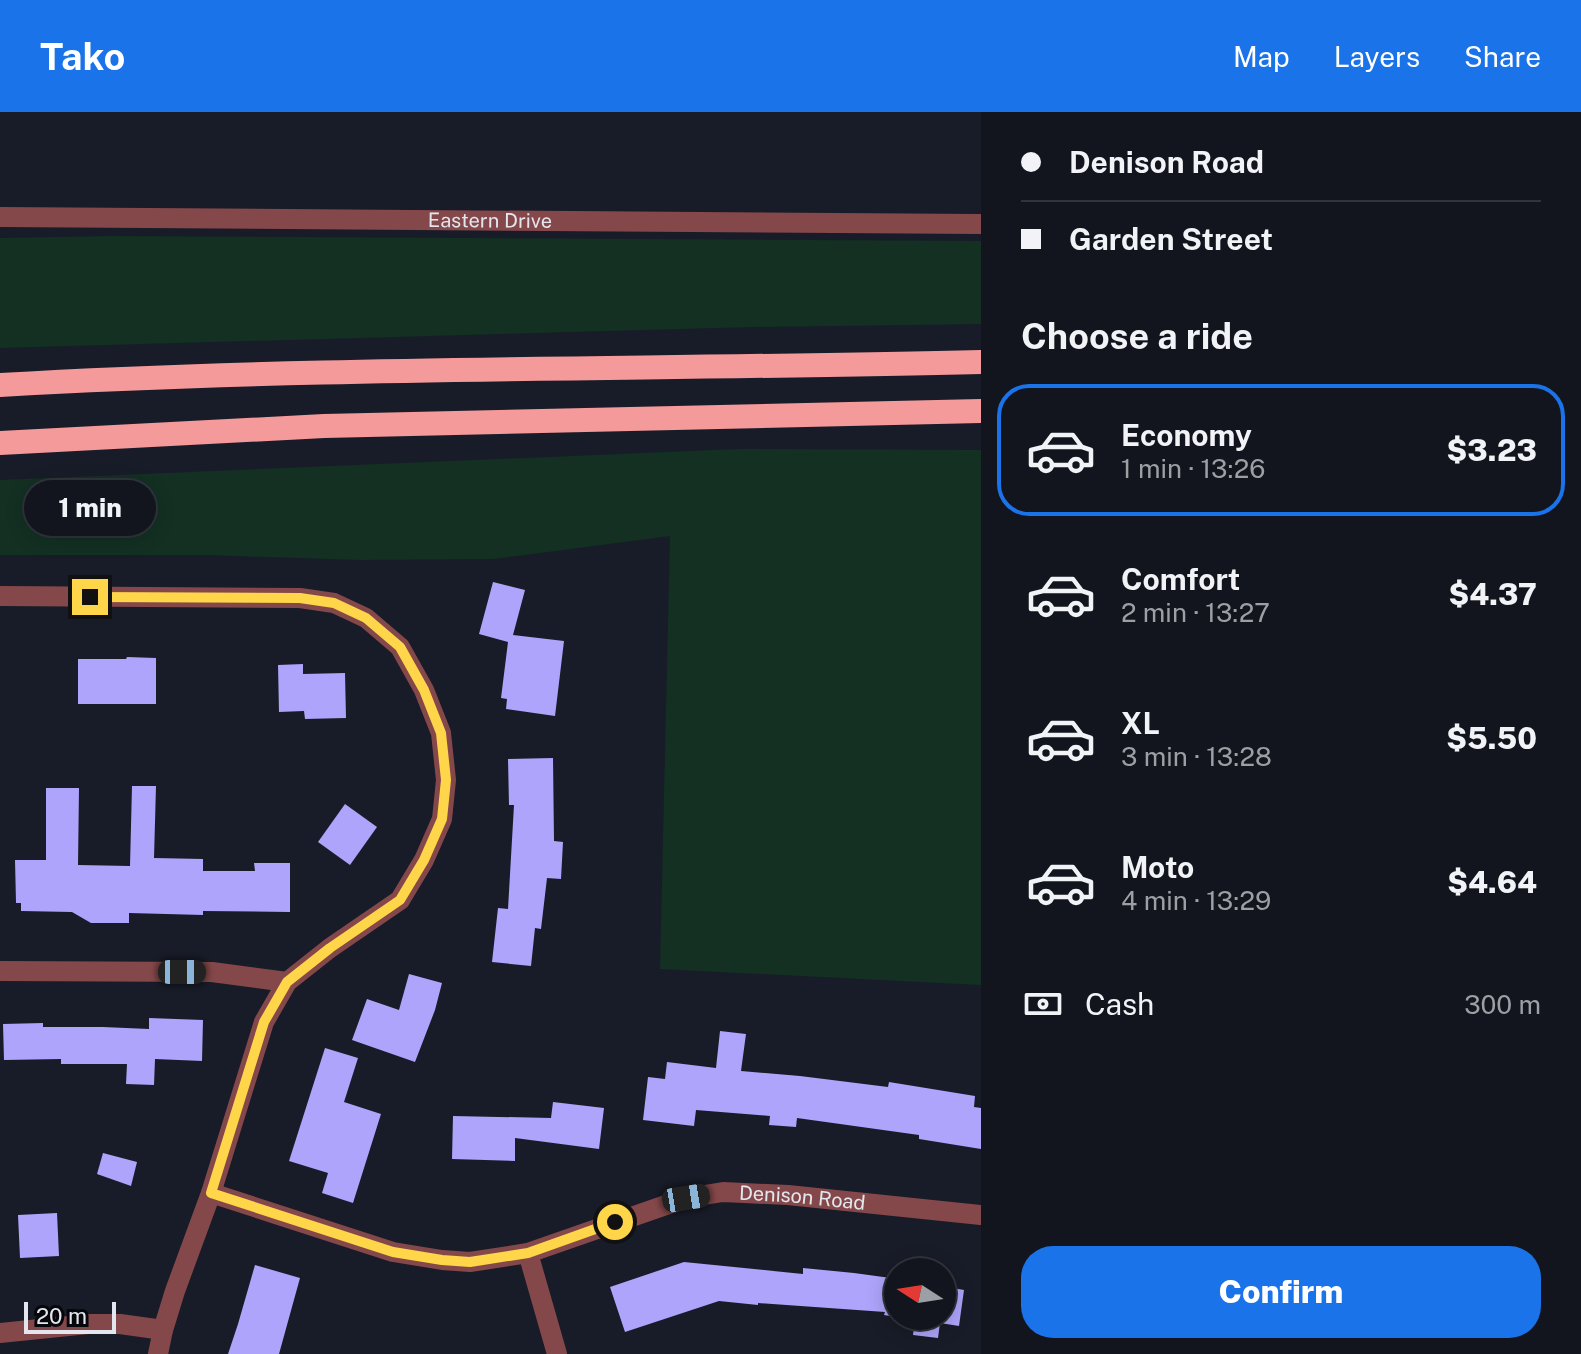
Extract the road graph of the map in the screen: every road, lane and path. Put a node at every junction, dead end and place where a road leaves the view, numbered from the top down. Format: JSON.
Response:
{"nodes":[{"id":1,"x":0,"y":217,"type":"edge"},
{"id":2,"x":981,"y":224,"type":"edge"},
{"id":3,"x":981,"y":362,"type":"edge"},
{"id":4,"x":0,"y":385,"type":"edge"},
{"id":5,"x":981,"y":411,"type":"edge"},
{"id":6,"x":0,"y":443,"type":"edge"},
{"id":7,"x":0,"y":596,"type":"edge"},
{"id":8,"x":0,"y":971,"type":"edge"},
{"id":9,"x":287,"y":982,"type":"junction"},
{"id":10,"x":211,"y":1193,"type":"junction"},
{"id":11,"x":981,"y":1215,"type":"edge"},
{"id":12,"x":528,"y":1253,"type":"junction"},
{"id":13,"x":163,"y":1330,"type":"junction"},
{"id":14,"x":0,"y":1333,"type":"edge"},
{"id":15,"x":158,"y":1354,"type":"edge"},
{"id":16,"x":557,"y":1354,"type":"edge"}],
"edges":[{"from":1,"to":2,"type":"street","name":"Eastern Drive"},
{"from":3,"to":4,"type":"highway"},
{"from":5,"to":6,"type":"highway"},
{"from":7,"to":9,"type":"street"},
{"from":8,"to":9,"type":"street"},
{"from":9,"to":10,"type":"street"},
{"from":10,"to":12,"type":"street","name":"Denison Road"},
{"from":10,"to":13,"type":"street"},
{"from":11,"to":12,"type":"street","name":"Denison Road"},
{"from":12,"to":16,"type":"street"},
{"from":13,"to":14,"type":"street"},
{"from":13,"to":15,"type":"street"}]}
